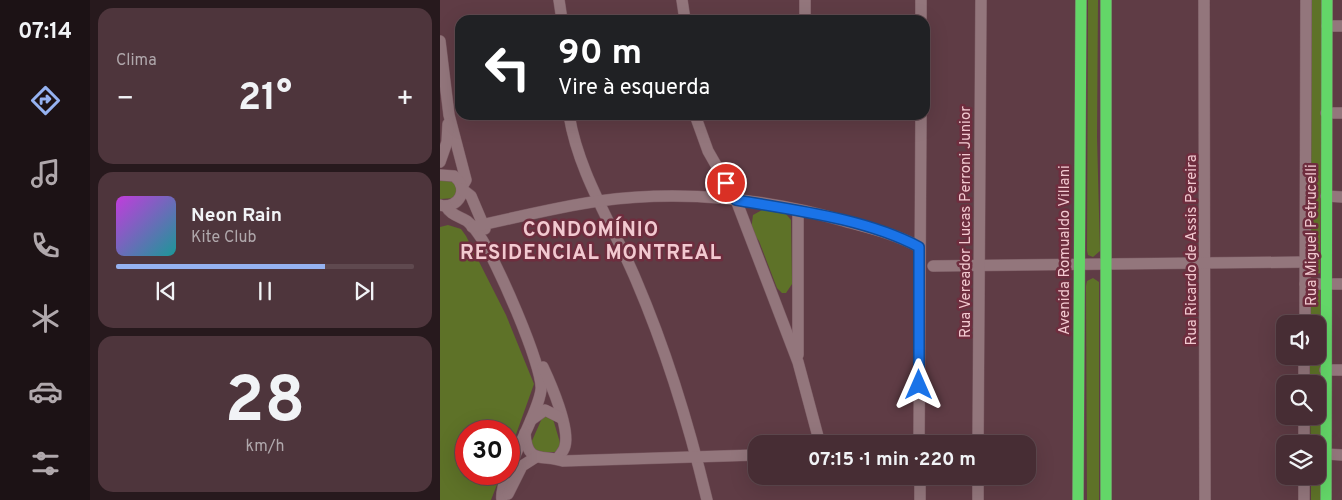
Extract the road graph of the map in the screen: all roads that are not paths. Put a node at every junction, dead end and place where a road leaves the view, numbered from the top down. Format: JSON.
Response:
{"nodes":[{"id":1,"x":559,"y":0,"type":"edge"},
{"id":2,"x":682,"y":0,"type":"edge"},
{"id":3,"x":805,"y":0,"type":"edge"},
{"id":4,"x":921,"y":0,"type":"edge"},
{"id":5,"x":981,"y":0,"type":"edge"},
{"id":6,"x":1081,"y":0,"type":"edge"},
{"id":7,"x":1106,"y":0,"type":"edge"},
{"id":8,"x":1204,"y":0,"type":"edge"},
{"id":9,"x":1306,"y":0,"type":"edge"},
{"id":10,"x":1327,"y":0,"type":"edge"},
{"id":11,"x":561,"y":15,"type":"edge"},
{"id":12,"x":684,"y":15,"type":"edge"},
{"id":13,"x":806,"y":15,"type":"edge"},
{"id":14,"x":921,"y":15,"type":"edge"},
{"id":15,"x":1327,"y":26,"type":"junction"},
{"id":16,"x":1342,"y":26,"type":"edge"},
{"id":17,"x":440,"y":41,"type":"edge"},
{"id":18,"x":1326,"y":113,"type":"junction"},
{"id":19,"x":1342,"y":113,"type":"edge"},
{"id":20,"x":449,"y":115,"type":"junction"},
{"id":21,"x":570,"y":120,"type":"edge"},
{"id":22,"x":697,"y":120,"type":"edge"},
{"id":23,"x":921,"y":120,"type":"edge"},
{"id":24,"x":440,"y":162,"type":"edge"},
{"id":25,"x":440,"y":174,"type":"edge"},
{"id":26,"x":462,"y":188,"type":"junction"},
{"id":27,"x":1326,"y":196,"type":"junction"},
{"id":28,"x":1342,"y":197,"type":"edge"},
{"id":29,"x":736,"y":200,"type":"junction"},
{"id":30,"x":599,"y":201,"type":"junction"},
{"id":31,"x":443,"y":208,"type":"edge"},
{"id":32,"x":798,"y":210,"type":"junction"},
{"id":33,"x":478,"y":225,"type":"junction"},
{"id":34,"x":919,"y":247,"type":"junction"},
{"id":35,"x":1305,"y":262,"type":"junction"},
{"id":36,"x":1206,"y":263,"type":"junction"},
{"id":37,"x":980,"y":264,"type":"junction"},
{"id":38,"x":1078,"y":265,"type":"junction"},
{"id":39,"x":1107,"y":265,"type":"junction"},
{"id":40,"x":933,"y":266,"type":"dead end"},
{"id":41,"x":1305,"y":284,"type":"junction"},
{"id":42,"x":1326,"y":284,"type":"junction"},
{"id":43,"x":1342,"y":284,"type":"edge"},
{"id":44,"x":1305,"y":315,"type":"edge"},
{"id":45,"x":534,"y":354,"type":"junction"},
{"id":46,"x":798,"y":362,"type":"junction"},
{"id":47,"x":1326,"y":370,"type":"junction"},
{"id":48,"x":1342,"y":370,"type":"edge"},
{"id":49,"x":561,"y":418,"type":"junction"},
{"id":50,"x":530,"y":421,"type":"junction"},
{"id":51,"x":525,"y":433,"type":"junction"},
{"id":52,"x":818,"y":435,"type":"edge"},
{"id":53,"x":919,"y":435,"type":"edge"},
{"id":54,"x":978,"y":435,"type":"edge"},
{"id":55,"x":1326,"y":435,"type":"edge"},
{"id":56,"x":566,"y":442,"type":"junction"},
{"id":57,"x":1326,"y":454,"type":"edge"},
{"id":58,"x":748,"y":455,"type":"edge"},
{"id":59,"x":1342,"y":455,"type":"edge"},
{"id":60,"x":536,"y":457,"type":"junction"},
{"id":61,"x":696,"y":458,"type":"junction"},
{"id":62,"x":557,"y":459,"type":"junction"},
{"id":63,"x":610,"y":459,"type":"junction"},
{"id":64,"x":920,"y":485,"type":"edge"},
{"id":65,"x":978,"y":485,"type":"edge"},
{"id":66,"x":1304,"y":485,"type":"edge"},
{"id":67,"x":1326,"y":485,"type":"edge"},
{"id":68,"x":502,"y":500,"type":"edge"},
{"id":69,"x":707,"y":500,"type":"edge"},
{"id":70,"x":920,"y":500,"type":"edge"},
{"id":71,"x":978,"y":500,"type":"edge"},
{"id":72,"x":1078,"y":500,"type":"edge"},
{"id":73,"x":1106,"y":500,"type":"edge"},
{"id":74,"x":1205,"y":500,"type":"edge"},
{"id":75,"x":1304,"y":500,"type":"edge"},
{"id":76,"x":1326,"y":500,"type":"edge"}],
"edges":[{"from":1,"to":11,"type":"street"},
{"from":2,"to":12,"type":"street"},
{"from":3,"to":13,"type":"street"},
{"from":4,"to":14,"type":"street"},
{"from":5,"to":37,"type":"street","name":"Rua Vereador Lucas Perroni Junior"},
{"from":6,"to":38,"type":"street","name":"Avenida Romualdo Villani"},
{"from":7,"to":39,"type":"street"},
{"from":8,"to":36,"type":"street","name":"Rua Ricardo de Assis Pereira"},
{"from":9,"to":35,"type":"street","name":"Rua Miguel Petrucelli"},
{"from":10,"to":15,"type":"street","name":"Rua Miguel Petrucelli"},
{"from":15,"to":16,"type":"street"},
{"from":15,"to":18,"type":"street","name":"Rua Miguel Petrucelli"},
{"from":17,"to":20,"type":"street"},
{"from":18,"to":19,"type":"street"},
{"from":18,"to":27,"type":"street","name":"Rua Miguel Petrucelli"},
{"from":20,"to":24,"type":"street"},
{"from":20,"to":26,"type":"street"},
{"from":21,"to":30,"type":"street"},
{"from":22,"to":29,"type":"street"},
{"from":23,"to":34,"type":"street"},
{"from":25,"to":26,"type":"street"},
{"from":26,"to":31,"type":"street"},
{"from":26,"to":33,"type":"street"},
{"from":27,"to":28,"type":"street"},
{"from":27,"to":42,"type":"street","name":"Rua Miguel Petrucelli"},
{"from":29,"to":30,"type":"street"},
{"from":29,"to":32,"type":"street"},
{"from":29,"to":46,"type":"street"},
{"from":30,"to":33,"type":"street"},
{"from":30,"to":61,"type":"street"},
{"from":31,"to":33,"type":"street"},
{"from":32,"to":34,"type":"street"},
{"from":32,"to":46,"type":"street"},
{"from":33,"to":45,"type":"street"},
{"from":34,"to":53,"type":"street"},
{"from":35,"to":36,"type":"street"},
{"from":35,"to":41,"type":"street","name":"Rua Miguel Petrucelli"},
{"from":36,"to":39,"type":"street"},
{"from":36,"to":74,"type":"street","name":"Rua Ricardo de Assis Pereira"},
{"from":37,"to":38,"type":"street"},
{"from":37,"to":40,"type":"street"},
{"from":37,"to":54,"type":"street","name":"Rua Vereador Lucas Perroni Junior"},
{"from":38,"to":39,"type":"street"},
{"from":38,"to":72,"type":"street","name":"Avenida Romualdo Villani"},
{"from":39,"to":73,"type":"street"},
{"from":41,"to":42,"type":"street"},
{"from":41,"to":44,"type":"street","name":"Rua Miguel Petrucelli"},
{"from":42,"to":43,"type":"street"},
{"from":42,"to":47,"type":"street","name":"Rua Miguel Petrucelli"},
{"from":45,"to":49,"type":"street"},
{"from":45,"to":50,"type":"street"},
{"from":46,"to":52,"type":"street"},
{"from":47,"to":48,"type":"street"},
{"from":47,"to":55,"type":"street","name":"Rua Miguel Petrucelli"},
{"from":49,"to":50,"type":"street"},
{"from":49,"to":56,"type":"street"},
{"from":50,"to":51,"type":"street"},
{"from":51,"to":60,"type":"street"},
{"from":51,"to":68,"type":"street"},
{"from":56,"to":62,"type":"street"},
{"from":56,"to":63,"type":"street"},
{"from":57,"to":59,"type":"street"},
{"from":58,"to":61,"type":"street"},
{"from":60,"to":62,"type":"street"},
{"from":60,"to":68,"type":"street"},
{"from":61,"to":63,"type":"street"},
{"from":61,"to":69,"type":"street"},
{"from":62,"to":63,"type":"street"},
{"from":64,"to":70,"type":"street"},
{"from":65,"to":71,"type":"street"},
{"from":66,"to":75,"type":"street"},
{"from":67,"to":76,"type":"street","name":"Rua Miguel Petrucelli"}]}
